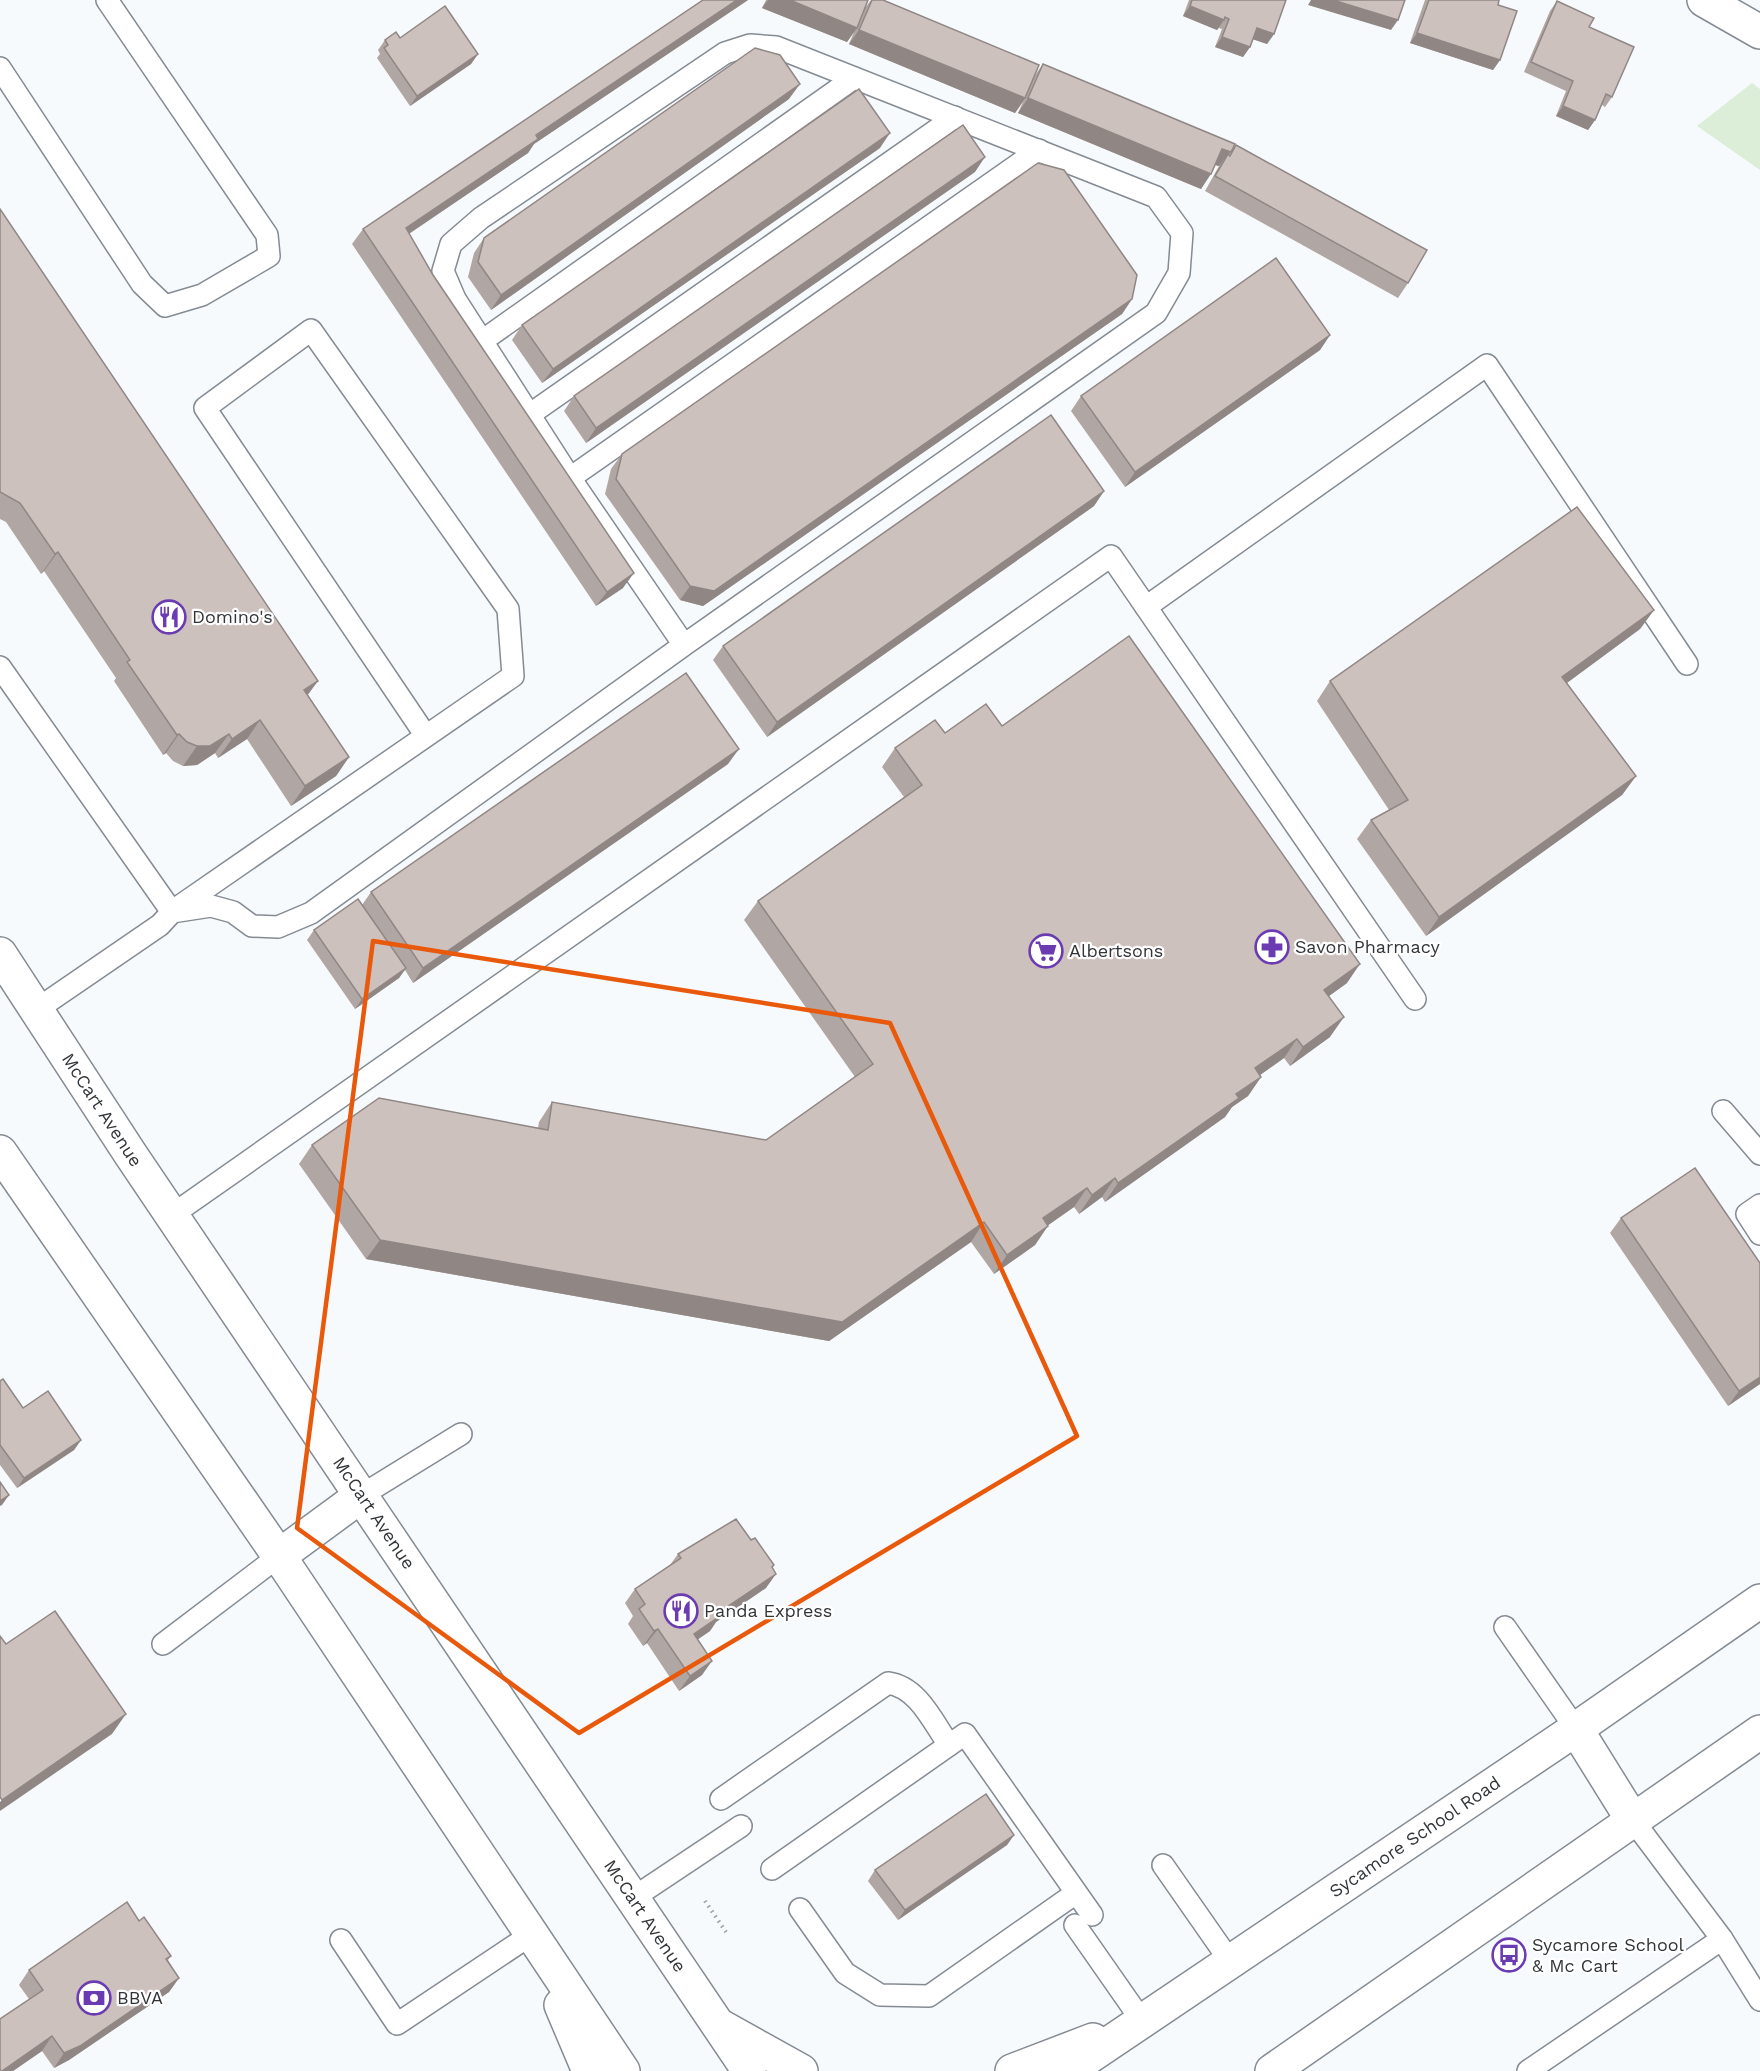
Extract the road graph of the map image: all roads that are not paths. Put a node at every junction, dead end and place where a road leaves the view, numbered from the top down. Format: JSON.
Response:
{"nodes":[{"id":1,"x":106,"y":0,"type":"edge"},
{"id":2,"x":1704,"y":0,"type":"edge"},
{"id":3,"x":1755,"y":18,"type":"edge"},
{"id":4,"x":0,"y":68,"type":"edge"},
{"id":5,"x":854,"y":78,"type":"junction"},
{"id":6,"x":955,"y":117,"type":"junction"},
{"id":7,"x":1039,"y":150,"type":"junction"},
{"id":8,"x":482,"y":341,"type":"junction"},
{"id":9,"x":530,"y":415,"type":"junction"},
{"id":10,"x":570,"y":478,"type":"junction"},
{"id":11,"x":1146,"y":607,"type":"junction"},
{"id":12,"x":684,"y":645,"type":"junction"},
{"id":13,"x":1687,"y":664,"type":"dead end"},
{"id":14,"x":0,"y":668,"type":"edge"},
{"id":15,"x":426,"y":736,"type":"junction"},
{"id":16,"x":172,"y":912,"type":"junction"},
{"id":17,"x":0,"y":954,"type":"edge"},
{"id":18,"x":1415,"y":999,"type":"dead end"},
{"id":19,"x":36,"y":1010,"type":"junction"},
{"id":20,"x":1723,"y":1111,"type":"dead end"},
{"id":21,"x":0,"y":1152,"type":"edge"},
{"id":22,"x":1760,"y":1154,"type":"edge"},
{"id":23,"x":1760,"y":1205,"type":"edge"},
{"id":24,"x":172,"y":1215,"type":"junction"},
{"id":25,"x":1760,"y":1234,"type":"edge"},
{"id":26,"x":461,"y":1434,"type":"dead end"},
{"id":27,"x":362,"y":1495,"type":"junction"},
{"id":28,"x":279,"y":1556,"type":"junction"},
{"id":29,"x":1760,"y":1601,"type":"edge"},
{"id":30,"x":1505,"y":1627,"type":"dead end"},
{"id":31,"x":163,"y":1644,"type":"dead end"},
{"id":32,"x":1576,"y":1729,"type":"junction"},
{"id":33,"x":1760,"y":1732,"type":"edge"},
{"id":34,"x":949,"y":1745,"type":"junction"},
{"id":35,"x":721,"y":1799,"type":"dead end"},
{"id":36,"x":1632,"y":1819,"type":"junction"},
{"id":37,"x":741,"y":1826,"type":"dead end"},
{"id":38,"x":1163,"y":1865,"type":"dead end"},
{"id":39,"x":772,"y":1869,"type":"dead end"},
{"id":40,"x":1076,"y":1893,"type":"junction"},
{"id":41,"x":633,"y":1898,"type":"junction"},
{"id":42,"x":800,"y":1909,"type":"dead end"},
{"id":43,"x":532,"y":1934,"type":"junction"},
{"id":44,"x":1722,"y":1939,"type":"junction"},
{"id":45,"x":341,"y":1940,"type":"dead end"},
{"id":46,"x":1230,"y":1961,"type":"junction"},
{"id":47,"x":1760,"y":2000,"type":"edge"},
{"id":48,"x":1142,"y":2021,"type":"junction"},
{"id":49,"x":716,"y":2024,"type":"junction"},
{"id":50,"x":1283,"y":2068,"type":"edge"},
{"id":51,"x":589,"y":2071,"type":"edge"},
{"id":52,"x":623,"y":2071,"type":"edge"},
{"id":53,"x":749,"y":2071,"type":"edge"},
{"id":54,"x":801,"y":2071,"type":"edge"},
{"id":55,"x":1012,"y":2071,"type":"edge"},
{"id":56,"x":1068,"y":2071,"type":"edge"},
{"id":57,"x":1528,"y":2071,"type":"edge"}],
"edges":[{"from":1,"to":4,"type":"lane"},
{"from":2,"to":3,"type":"main road"},
{"from":5,"to":6,"type":"lane"},
{"from":5,"to":8,"type":"lane"},
{"from":5,"to":8,"type":"lane"},
{"from":6,"to":7,"type":"lane"},
{"from":6,"to":9,"type":"lane"},
{"from":7,"to":10,"type":"lane"},
{"from":7,"to":12,"type":"lane"},
{"from":8,"to":9,"type":"lane"},
{"from":9,"to":10,"type":"lane"},
{"from":10,"to":12,"type":"lane"},
{"from":11,"to":13,"type":"lane"},
{"from":11,"to":18,"type":"lane"},
{"from":11,"to":24,"type":"lane"},
{"from":12,"to":16,"type":"lane"},
{"from":14,"to":16,"type":"lane"},
{"from":15,"to":15,"type":"lane"},
{"from":15,"to":16,"type":"lane"},
{"from":16,"to":19,"type":"lane"},
{"from":17,"to":19,"type":"main road","name":"McCart Avenue"},
{"from":19,"to":24,"type":"main road","name":"McCart Avenue"},
{"from":20,"to":22,"type":"lane"},
{"from":21,"to":28,"type":"main road"},
{"from":23,"to":25,"type":"lane"},
{"from":24,"to":27,"type":"main road","name":"McCart Avenue"},
{"from":26,"to":27,"type":"lane"},
{"from":27,"to":28,"type":"main road"},
{"from":27,"to":41,"type":"main road","name":"McCart Avenue"},
{"from":28,"to":31,"type":"lane"},
{"from":28,"to":43,"type":"main road"},
{"from":29,"to":32,"type":"main road","name":"Sycamore School Road"},
{"from":30,"to":32,"type":"lane"},
{"from":32,"to":36,"type":"main road"},
{"from":32,"to":46,"type":"main road","name":"Sycamore School Road"},
{"from":33,"to":36,"type":"main road"},
{"from":34,"to":35,"type":"lane"},
{"from":34,"to":39,"type":"lane"},
{"from":34,"to":40,"type":"lane"},
{"from":36,"to":44,"type":"lane"},
{"from":36,"to":50,"type":"main road"},
{"from":37,"to":41,"type":"lane"},
{"from":38,"to":46,"type":"lane"},
{"from":40,"to":42,"type":"lane"},
{"from":40,"to":48,"type":"lane"},
{"from":41,"to":49,"type":"main road","name":"McCart Avenue"},
{"from":43,"to":45,"type":"lane"},
{"from":43,"to":51,"type":"main road"},
{"from":43,"to":52,"type":"main road"},
{"from":44,"to":47,"type":"lane"},
{"from":44,"to":57,"type":"lane"},
{"from":46,"to":48,"type":"main road","name":"Sycamore School Road"},
{"from":48,"to":55,"type":"main road"},
{"from":48,"to":56,"type":"main road","name":"Sycamore School Road"},
{"from":49,"to":53,"type":"main road","name":"McCart Avenue"},
{"from":49,"to":54,"type":"main road"}]}
